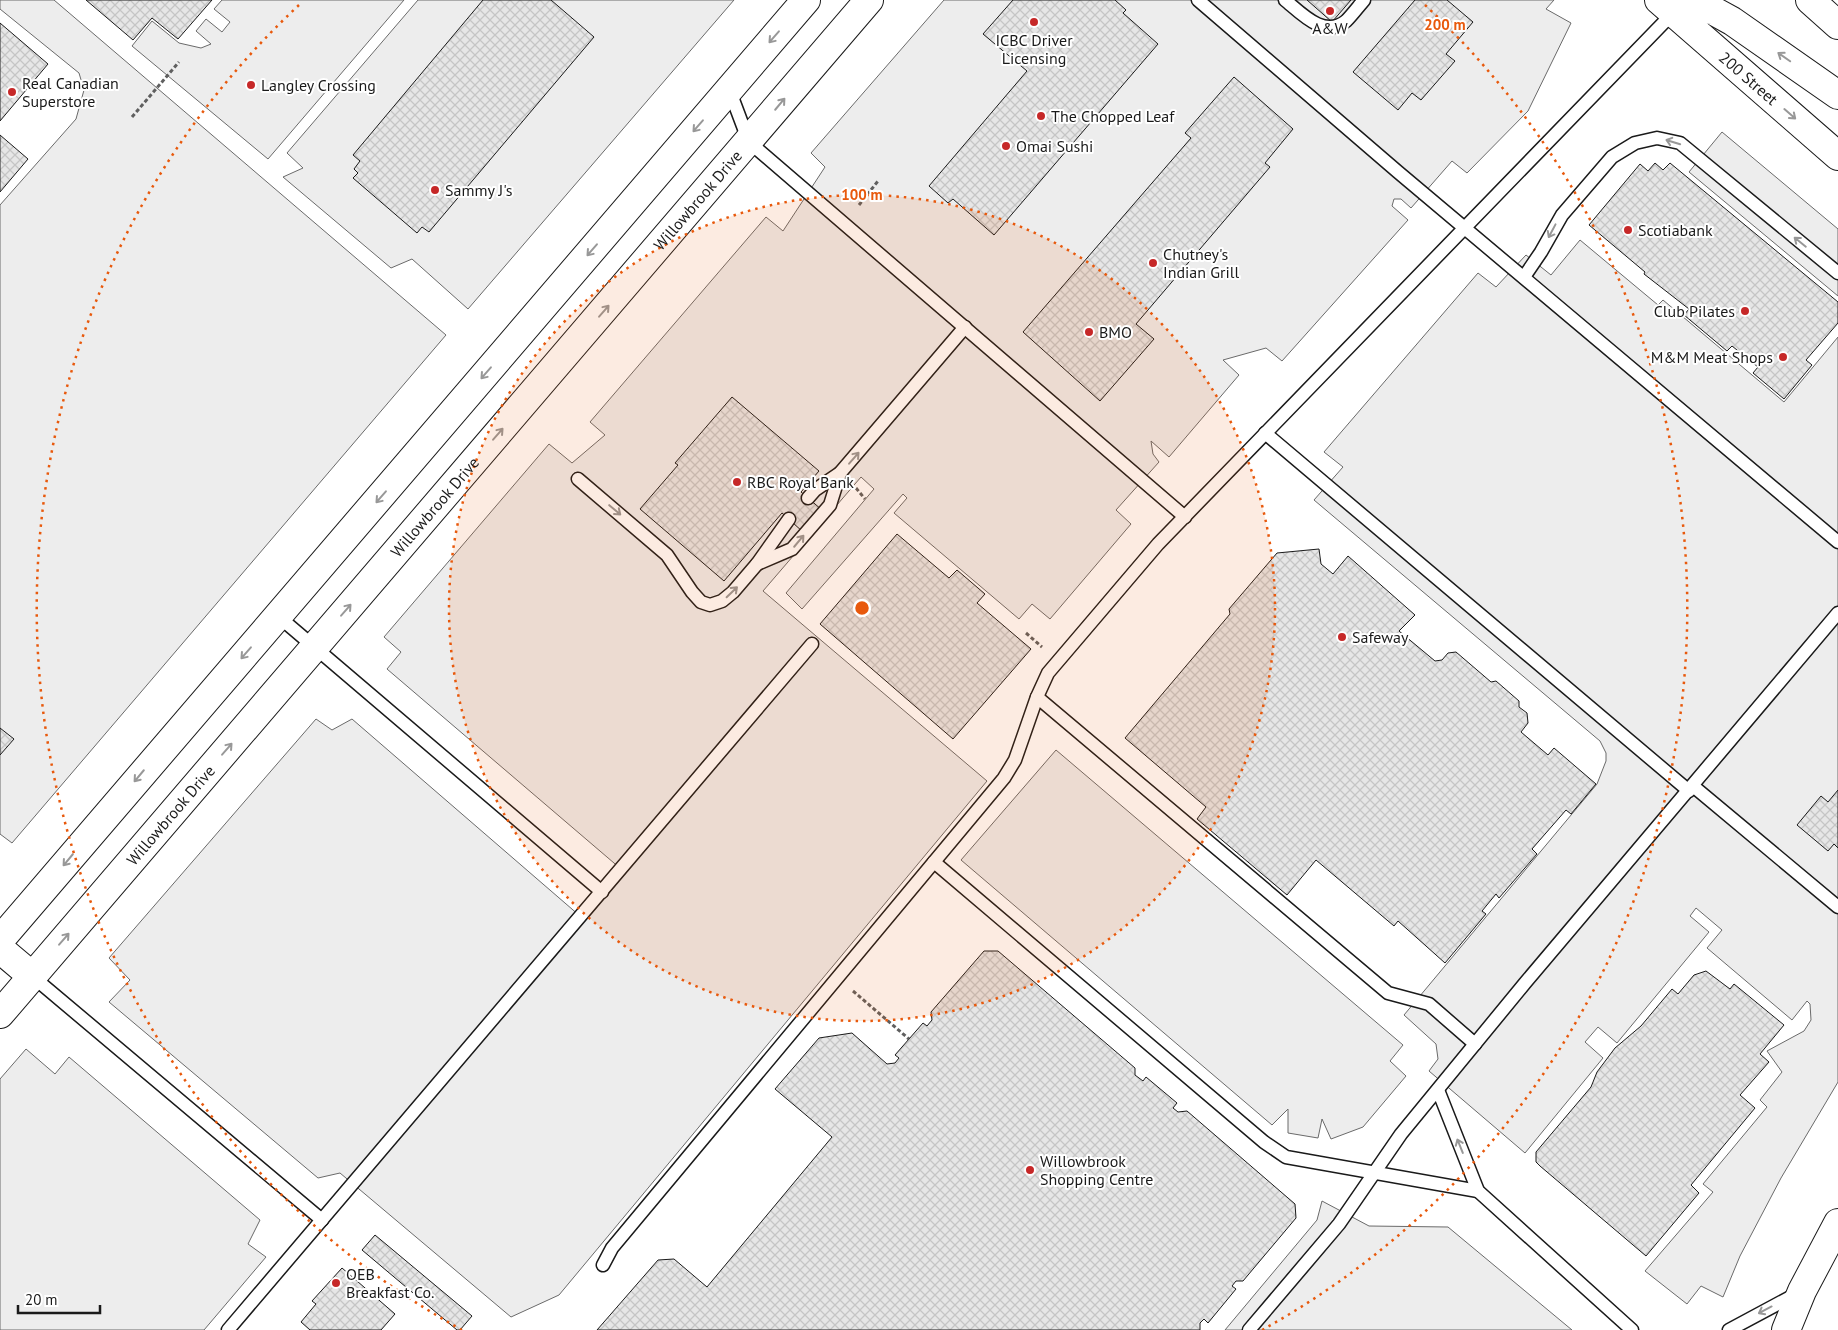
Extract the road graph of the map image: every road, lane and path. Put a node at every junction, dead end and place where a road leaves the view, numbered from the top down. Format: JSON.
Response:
{"nodes":[{"id":1,"x":806,"y":0,"type":"edge"},
{"id":2,"x":869,"y":0,"type":"edge"},
{"id":3,"x":1198,"y":0,"type":"edge"},
{"id":4,"x":1285,"y":0,"type":"edge"},
{"id":5,"x":1364,"y":0,"type":"edge"},
{"id":6,"x":1810,"y":0,"type":"edge"},
{"id":7,"x":1666,"y":6,"type":"edge"},
{"id":8,"x":1838,"y":25,"type":"edge"},
{"id":9,"x":179,"y":62,"type":"dead end"},
{"id":10,"x":730,"y":89,"type":"junction"},
{"id":11,"x":1838,"y":95,"type":"edge"},
{"id":12,"x":132,"y":117,"type":"dead end"},
{"id":13,"x":749,"y":142,"type":"junction"},
{"id":14,"x":1838,"y":156,"type":"edge"},
{"id":15,"x":878,"y":181,"type":"dead end"},
{"id":16,"x":858,"y":205,"type":"dead end"},
{"id":17,"x":1465,"y":227,"type":"junction"},
{"id":18,"x":1838,"y":273,"type":"edge"},
{"id":19,"x":1524,"y":277,"type":"junction"},
{"id":20,"x":965,"y":327,"type":"junction"},
{"id":21,"x":1265,"y":433,"type":"junction"},
{"id":22,"x":840,"y":473,"type":"junction"},
{"id":23,"x":578,"y":479,"type":"dead end"},
{"id":24,"x":856,"y":488,"type":"dead end"},
{"id":25,"x":808,"y":498,"type":"dead end"},
{"id":26,"x":864,"y":499,"type":"dead end"},
{"id":27,"x":1185,"y":517,"type":"junction"},
{"id":28,"x":789,"y":519,"type":"dead end"},
{"id":29,"x":1838,"y":542,"type":"edge"},
{"id":30,"x":757,"y":564,"type":"junction"},
{"id":31,"x":1838,"y":613,"type":"edge"},
{"id":32,"x":278,"y":616,"type":"junction"},
{"id":33,"x":1026,"y":633,"type":"dead end"},
{"id":34,"x":812,"y":644,"type":"dead end"},
{"id":35,"x":314,"y":647,"type":"junction"},
{"id":36,"x":1042,"y":647,"type":"dead end"},
{"id":37,"x":1037,"y":697,"type":"junction"},
{"id":38,"x":1691,"y":789,"type":"junction"},
{"id":39,"x":934,"y":862,"type":"junction"},
{"id":40,"x":602,"y":892,"type":"junction"},
{"id":41,"x":1838,"y":907,"type":"edge"},
{"id":42,"x":0,"y":940,"type":"edge"},
{"id":43,"x":0,"y":949,"type":"edge"},
{"id":44,"x":32,"y":976,"type":"junction"},
{"id":45,"x":837,"y":978,"type":"junction"},
{"id":46,"x":0,"y":1014,"type":"edge"},
{"id":47,"x":909,"y":1039,"type":"dead end"},
{"id":48,"x":1475,"y":1044,"type":"junction"},
{"id":49,"x":1438,"y":1090,"type":"junction"},
{"id":50,"x":1373,"y":1173,"type":"junction"},
{"id":51,"x":1478,"y":1191,"type":"junction"},
{"id":52,"x":322,"y":1220,"type":"junction"},
{"id":53,"x":1838,"y":1223,"type":"edge"},
{"id":54,"x":602,"y":1265,"type":"dead end"},
{"id":55,"x":1802,"y":1291,"type":"junction"},
{"id":56,"x":228,"y":1330,"type":"edge"},
{"id":57,"x":1248,"y":1330,"type":"edge"},
{"id":58,"x":1632,"y":1330,"type":"edge"},
{"id":59,"x":1729,"y":1330,"type":"edge"},
{"id":60,"x":1786,"y":1330,"type":"edge"}],
"edges":[{"from":1,"to":10,"type":"main road","one_way":true},
{"from":13,"to":2,"type":"main road","name":"Willowbrook Drive","one_way":true},
{"from":3,"to":17,"type":"lane"},
{"from":4,"to":5,"type":"lane"},
{"from":6,"to":8,"type":"main road"},
{"from":11,"to":7,"type":"main road","one_way":true},
{"from":7,"to":14,"type":"main road","name":"200 Street","one_way":true},
{"from":7,"to":17,"type":"lane"},
{"from":9,"to":12,"type":"path"},
{"from":10,"to":13,"type":"lane"},
{"from":10,"to":32,"type":"main road","one_way":true},
{"from":13,"to":20,"type":"lane"},
{"from":35,"to":13,"type":"main road","name":"Willowbrook Drive","one_way":true},
{"from":15,"to":16,"type":"path"},
{"from":17,"to":19,"type":"lane"},
{"from":17,"to":21,"type":"lane"},
{"from":18,"to":19,"type":"lane","one_way":true},
{"from":19,"to":29,"type":"lane"},
{"from":22,"to":20,"type":"lane","one_way":true},
{"from":20,"to":27,"type":"lane"},
{"from":21,"to":27,"type":"lane"},
{"from":21,"to":38,"type":"lane"},
{"from":22,"to":25,"type":"lane"},
{"from":30,"to":22,"type":"lane","one_way":true},
{"from":23,"to":30,"type":"lane","one_way":true},
{"from":24,"to":26,"type":"path"},
{"from":27,"to":37,"type":"lane"},
{"from":28,"to":30,"type":"lane"},
{"from":31,"to":38,"type":"lane"},
{"from":32,"to":35,"type":"lane"},
{"from":32,"to":42,"type":"main road","one_way":true},
{"from":33,"to":36,"type":"path"},
{"from":34,"to":40,"type":"lane"},
{"from":35,"to":40,"type":"lane"},
{"from":44,"to":35,"type":"main road","name":"Willowbrook Drive","one_way":true},
{"from":37,"to":39,"type":"lane"},
{"from":37,"to":48,"type":"lane"},
{"from":38,"to":41,"type":"lane"},
{"from":38,"to":48,"type":"lane"},
{"from":39,"to":45,"type":"lane"},
{"from":39,"to":50,"type":"lane"},
{"from":40,"to":52,"type":"lane"},
{"from":43,"to":44,"type":"main road"},
{"from":44,"to":46,"type":"main road","name":"Willowbrook Drive"},
{"from":44,"to":52,"type":"lane"},
{"from":45,"to":47,"type":"path"},
{"from":45,"to":54,"type":"lane"},
{"from":48,"to":49,"type":"lane"},
{"from":49,"to":50,"type":"lane"},
{"from":51,"to":49,"type":"lane","one_way":true},
{"from":50,"to":51,"type":"lane"},
{"from":50,"to":57,"type":"lane"},
{"from":51,"to":58,"type":"lane"},
{"from":52,"to":56,"type":"lane"},
{"from":53,"to":55,"type":"main road"},
{"from":55,"to":59,"type":"lane","one_way":true},
{"from":55,"to":60,"type":"main road"}]}
